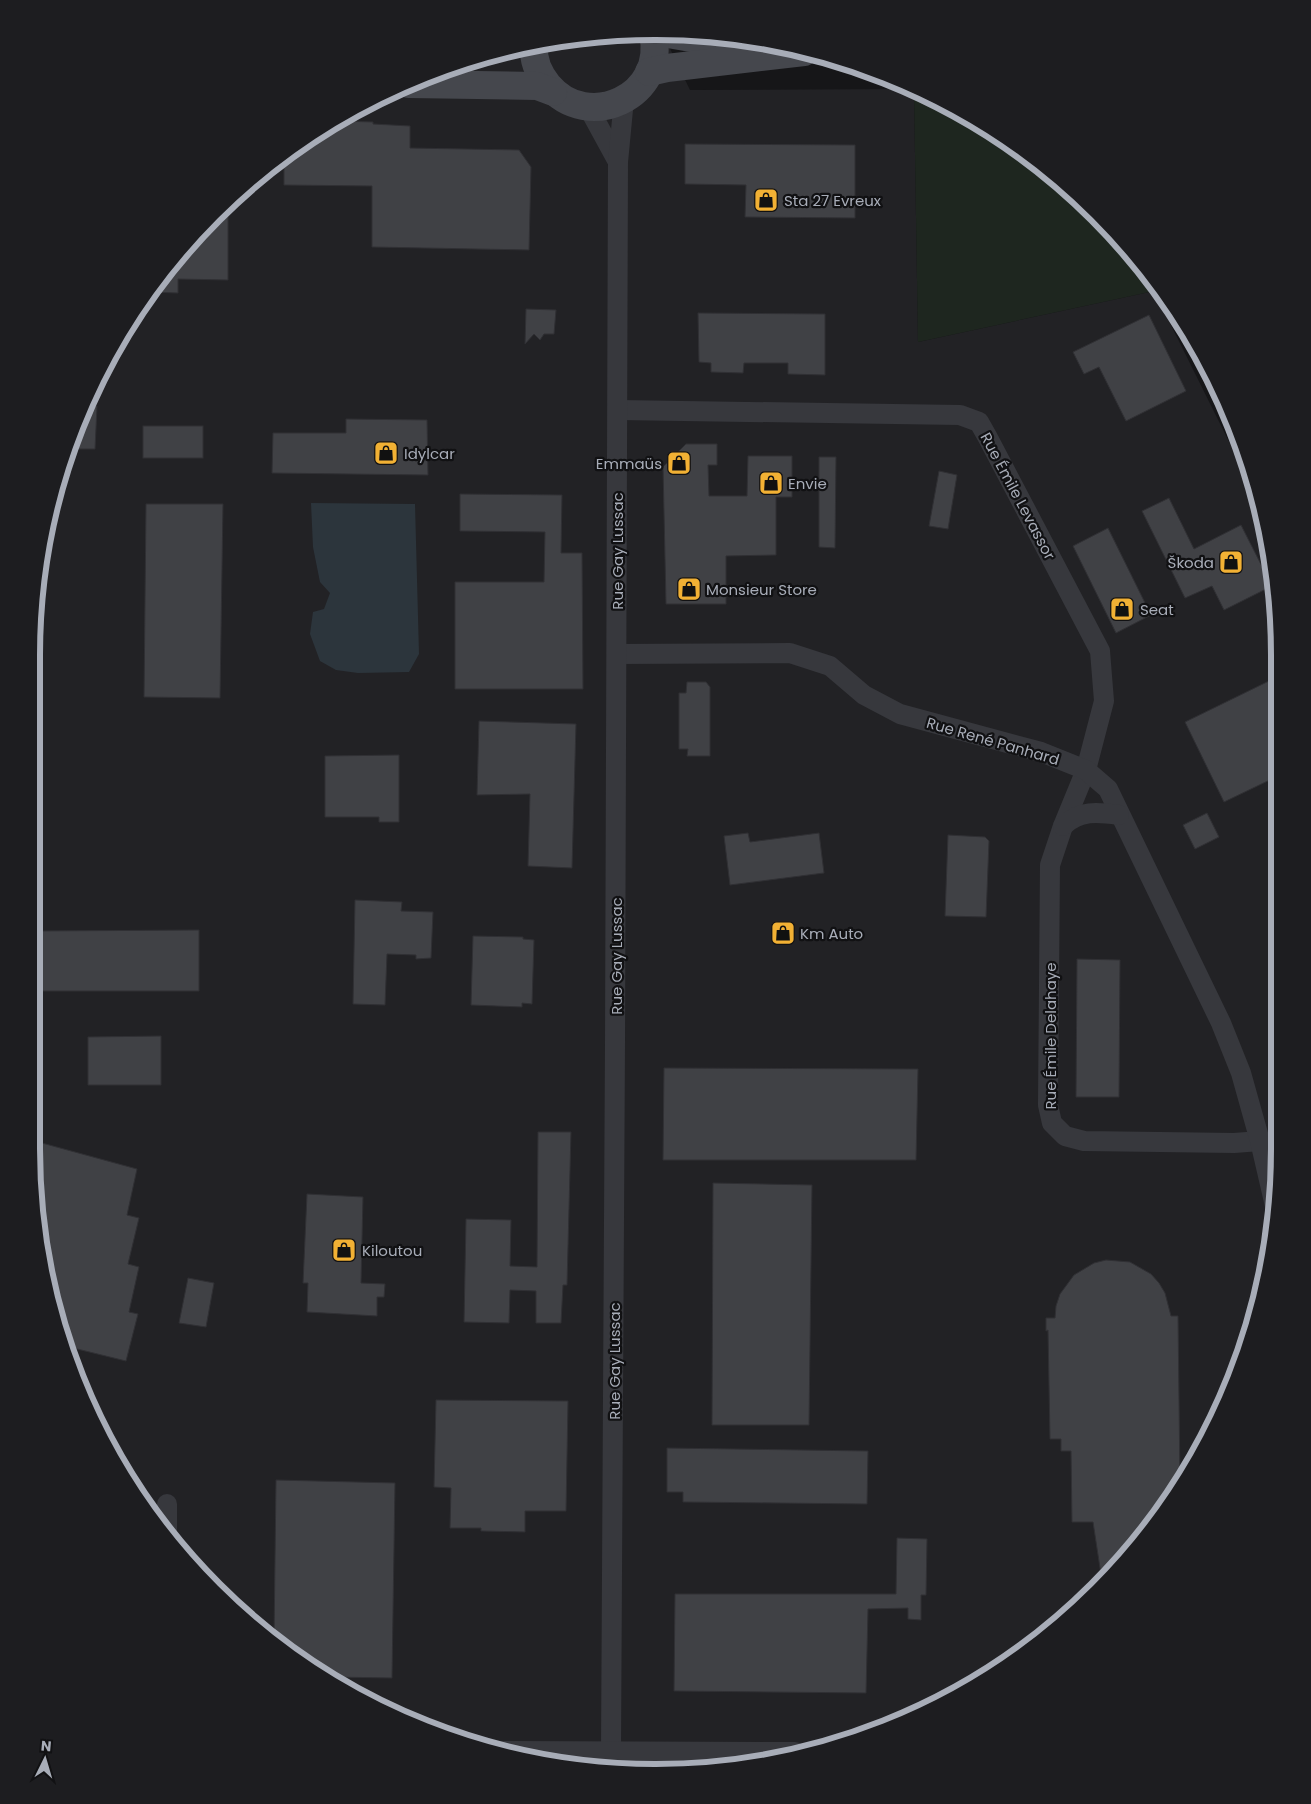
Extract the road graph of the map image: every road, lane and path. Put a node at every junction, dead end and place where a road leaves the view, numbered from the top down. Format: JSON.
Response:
{"nodes":[{"id":1,"x":655,"y":40,"type":"edge"},
{"id":2,"x":535,"y":52,"type":"edge"},
{"id":3,"x":785,"y":54,"type":"edge"},
{"id":4,"x":649,"y":72,"type":"junction"},
{"id":5,"x":427,"y":84,"type":"edge"},
{"id":6,"x":554,"y":92,"type":"junction"},
{"id":7,"x":624,"y":99,"type":"junction"},
{"id":8,"x":588,"y":107,"type":"junction"},
{"id":9,"x":618,"y":162,"type":"junction"},
{"id":10,"x":618,"y":410,"type":"junction"},
{"id":11,"x":616,"y":654,"type":"junction"},
{"id":12,"x":1086,"y":770,"type":"junction"},
{"id":13,"x":1119,"y":815,"type":"junction"},
{"id":14,"x":1063,"y":826,"type":"junction"},
{"id":15,"x":1260,"y":1141,"type":"junction"},
{"id":16,"x":1270,"y":1185,"type":"edge"},
{"id":17,"x":167,"y":1504,"type":"dead end"},
{"id":18,"x":167,"y":1523,"type":"edge"},
{"id":19,"x":610,"y":1750,"type":"junction"},
{"id":20,"x":530,"y":1751,"type":"edge"},
{"id":21,"x":777,"y":1752,"type":"edge"}],
"edges":[{"from":1,"to":4,"type":"main road"},
{"from":2,"to":6,"type":"main road"},
{"from":3,"to":4,"type":"main road"},
{"from":4,"to":7,"type":"main road"},
{"from":5,"to":6,"type":"main road"},
{"from":6,"to":8,"type":"main road"},
{"from":7,"to":8,"type":"main road"},
{"from":7,"to":9,"type":"street","name":"Rue Gay Lussac"},
{"from":8,"to":9,"type":"street","name":"Rue Gay Lussac"},
{"from":9,"to":10,"type":"street","name":"Rue Gay Lussac"},
{"from":10,"to":11,"type":"street","name":"Rue Gay Lussac"},
{"from":10,"to":12,"type":"street","name":"Rue Émile Levassor"},
{"from":11,"to":12,"type":"street","name":"Rue René Panhard"},
{"from":11,"to":19,"type":"street","name":"Rue Gay Lussac"},
{"from":12,"to":13,"type":"street","name":"Rue René Panhard"},
{"from":12,"to":14,"type":"street","name":"Rue Émile Delahaye"},
{"from":13,"to":14,"type":"street"},
{"from":13,"to":15,"type":"street","name":"Rue René Panhard"},
{"from":14,"to":15,"type":"street","name":"Rue Émile Delahaye"},
{"from":15,"to":16,"type":"street","name":"Rue René Panhard"},
{"from":17,"to":18,"type":"street"},
{"from":19,"to":20,"type":"street"},
{"from":19,"to":21,"type":"street"}]}
